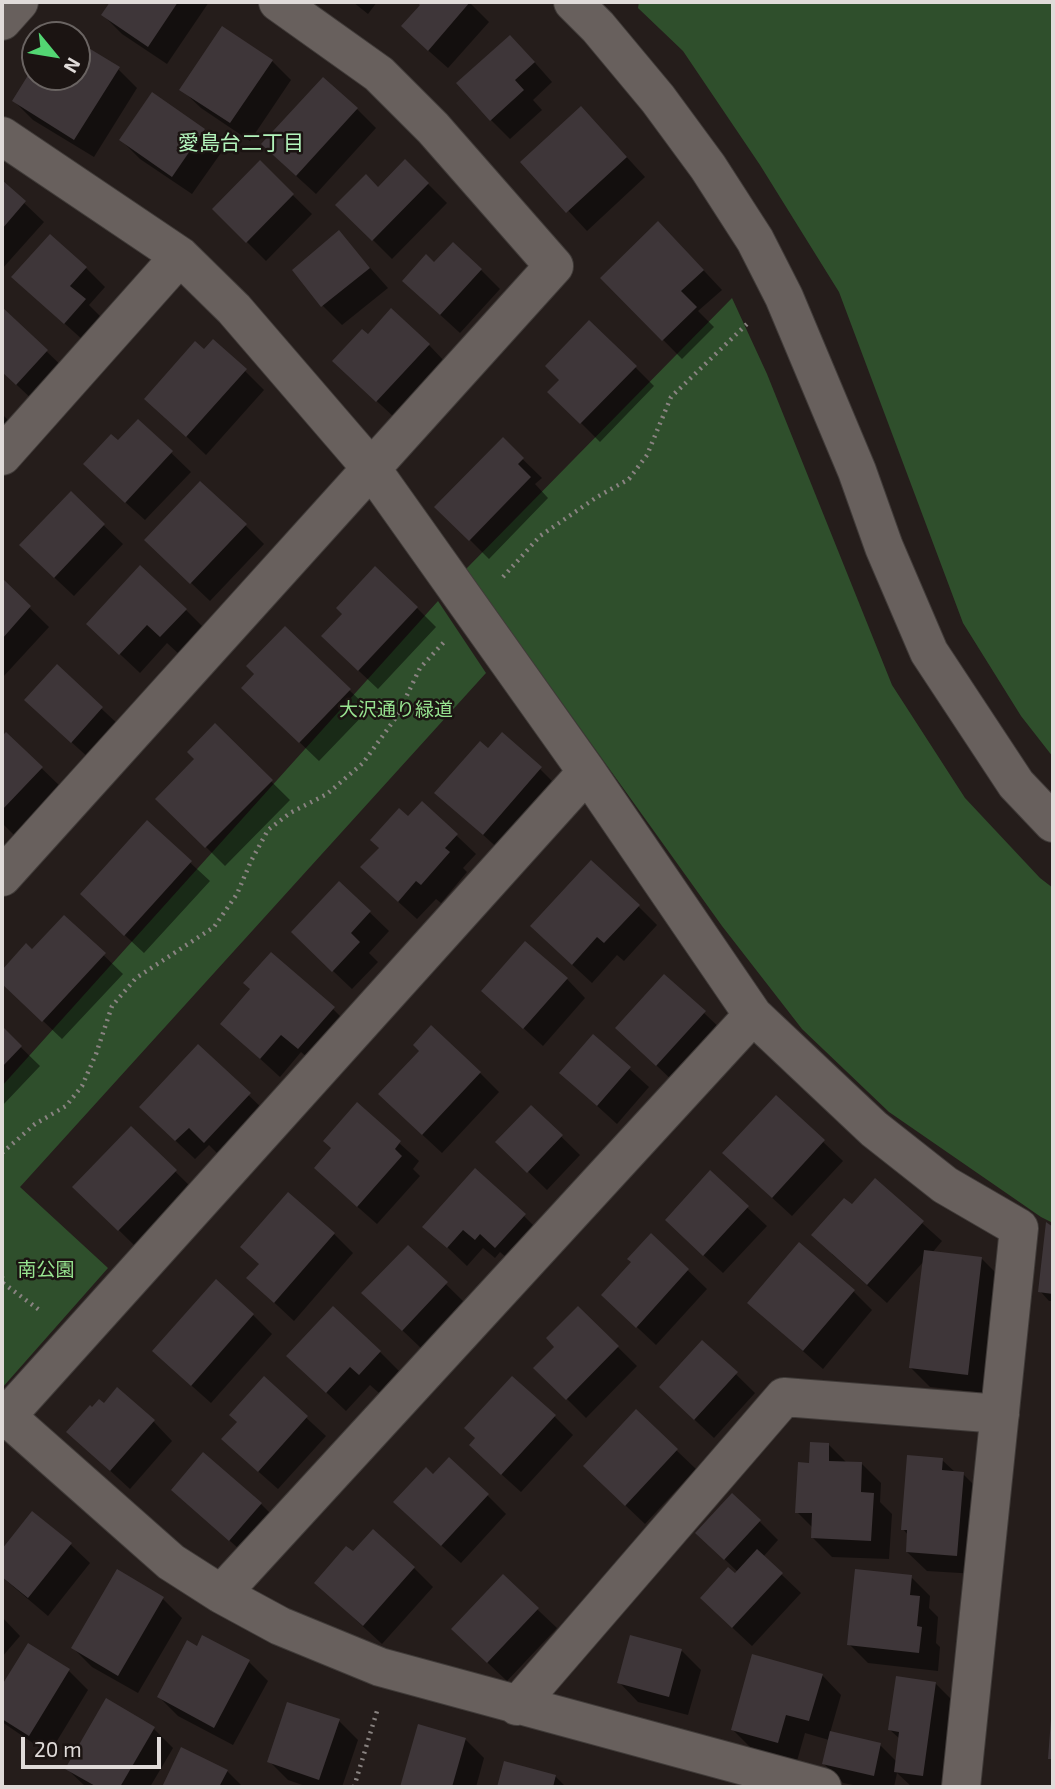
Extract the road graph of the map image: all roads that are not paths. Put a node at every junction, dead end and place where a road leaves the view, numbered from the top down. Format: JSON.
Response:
{"nodes":[{"id":1,"x":19,"y":2,"type":"edge"},
{"id":2,"x":278,"y":2,"type":"edge"},
{"id":3,"x":572,"y":2,"type":"edge"},
{"id":4,"x":2,"y":21,"type":"edge"},
{"id":5,"x":2,"y":136,"type":"edge"},
{"id":6,"x":180,"y":256,"type":"junction"},
{"id":7,"x":2,"y":456,"type":"edge"},
{"id":8,"x":371,"y":468,"type":"junction"},
{"id":9,"x":587,"y":772,"type":"junction"},
{"id":10,"x":1053,"y":823,"type":"edge"},
{"id":11,"x":2,"y":877,"type":"edge"},
{"id":12,"x":753,"y":1015,"type":"junction"},
{"id":13,"x":1000,"y":1414,"type":"junction"},
{"id":14,"x":4,"y":1418,"type":"edge"},
{"id":15,"x":221,"y":1594,"type":"junction"},
{"id":16,"x":517,"y":1706,"type":"junction"},
{"id":17,"x":822,"y":1787,"type":"edge"},
{"id":18,"x":961,"y":1787,"type":"edge"}],
"edges":[{"from":1,"to":4,"type":"street"},
{"from":2,"to":8,"type":"street"},
{"from":3,"to":10,"type":"street"},
{"from":5,"to":6,"type":"street"},
{"from":6,"to":7,"type":"street"},
{"from":6,"to":8,"type":"street"},
{"from":8,"to":9,"type":"street"},
{"from":8,"to":11,"type":"street"},
{"from":9,"to":12,"type":"street"},
{"from":9,"to":14,"type":"street"},
{"from":12,"to":13,"type":"street"},
{"from":12,"to":15,"type":"street"},
{"from":13,"to":16,"type":"street"},
{"from":13,"to":18,"type":"street"},
{"from":14,"to":15,"type":"street"},
{"from":15,"to":16,"type":"street"},
{"from":16,"to":17,"type":"street"}]}
